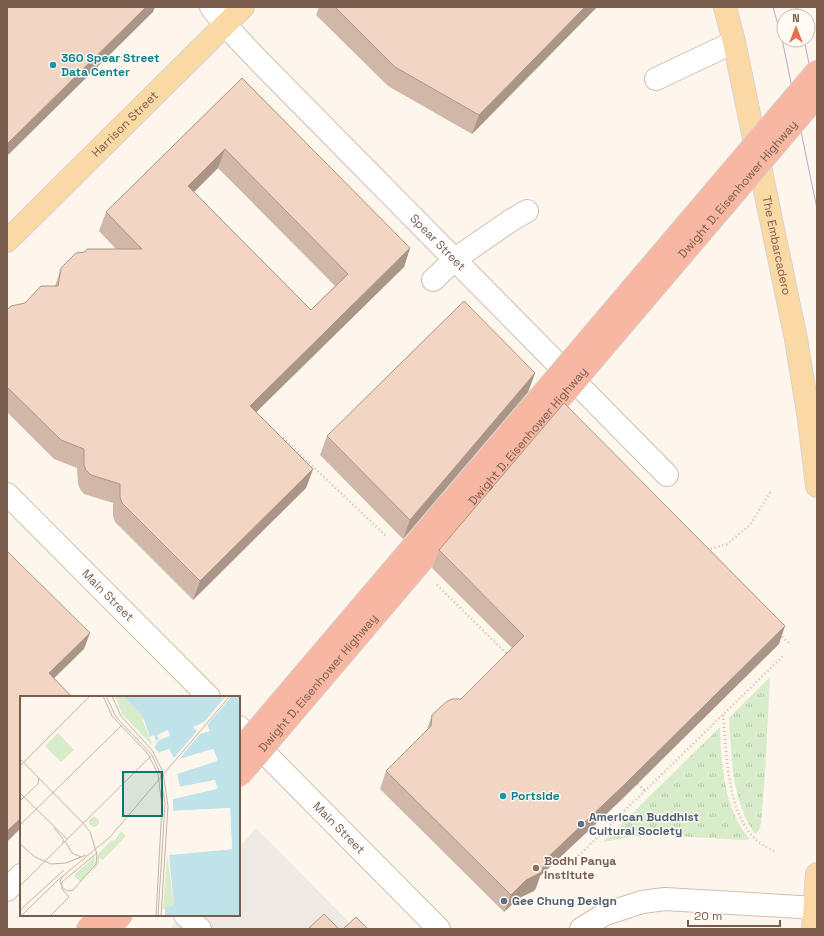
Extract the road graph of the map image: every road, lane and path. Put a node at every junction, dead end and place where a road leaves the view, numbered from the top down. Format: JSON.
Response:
{"nodes":[{"id":1,"x":212,"y":7,"type":"edge"},
{"id":2,"x":243,"y":7,"type":"edge"},
{"id":3,"x":725,"y":7,"type":"edge"},
{"id":4,"x":225,"y":25,"type":"junction"},
{"id":5,"x":734,"y":42,"type":"junction"},
{"id":6,"x":817,"y":71,"type":"edge"},
{"id":7,"x":656,"y":79,"type":"dead end"},
{"id":8,"x":817,"y":96,"type":"edge"},
{"id":9,"x":527,"y":211,"type":"dead end"},
{"id":10,"x":7,"y":241,"type":"edge"},
{"id":11,"x":455,"y":259,"type":"junction"},
{"id":12,"x":433,"y":280,"type":"dead end"},
{"id":13,"x":283,"y":438,"type":"edge"},
{"id":14,"x":667,"y":474,"type":"dead end"},
{"id":15,"x":817,"y":486,"type":"edge"},
{"id":16,"x":771,"y":491,"type":"dead end"},
{"id":17,"x":7,"y":494,"type":"edge"},
{"id":18,"x":390,"y":540,"type":"dead end"},
{"id":19,"x":702,"y":554,"type":"edge"},
{"id":20,"x":435,"y":583,"type":"dead end"},
{"id":21,"x":778,"y":633,"type":"edge"},
{"id":22,"x":791,"y":645,"type":"dead end"},
{"id":23,"x":783,"y":656,"type":"dead end"},
{"id":24,"x":513,"y":660,"type":"edge"},
{"id":25,"x":208,"y":696,"type":"edge"},
{"id":26,"x":723,"y":715,"type":"junction"},
{"id":27,"x":240,"y":728,"type":"edge"},
{"id":28,"x":240,"y":750,"type":"edge"},
{"id":29,"x":240,"y":775,"type":"edge"},
{"id":30,"x":633,"y":780,"type":"edge"},
{"id":31,"x":646,"y":792,"type":"junction"},
{"id":32,"x":776,"y":852,"type":"dead end"},
{"id":33,"x":570,"y":864,"type":"dead end"},
{"id":34,"x":817,"y":874,"type":"edge"},
{"id":35,"x":20,"y":876,"type":"edge"},
{"id":36,"x":7,"y":890,"type":"edge"},
{"id":37,"x":815,"y":915,"type":"edge"},
{"id":38,"x":99,"y":916,"type":"edge"},
{"id":39,"x":120,"y":916,"type":"edge"},
{"id":40,"x":186,"y":916,"type":"edge"},
{"id":41,"x":88,"y":929,"type":"edge"},
{"id":42,"x":109,"y":929,"type":"edge"},
{"id":43,"x":200,"y":929,"type":"edge"},
{"id":44,"x":439,"y":929,"type":"edge"},
{"id":45,"x":581,"y":929,"type":"edge"}],
"edges":[{"from":1,"to":4,"type":"street","name":"Spear Street"},
{"from":2,"to":4,"type":"main road","name":"Harrison Street"},
{"from":3,"to":5,"type":"main road","name":"The Embarcadero"},
{"from":4,"to":10,"type":"main road","name":"Harrison Street"},
{"from":4,"to":11,"type":"street","name":"Spear Street"},
{"from":5,"to":7,"type":"street"},
{"from":5,"to":15,"type":"main road","name":"The Embarcadero"},
{"from":6,"to":28,"type":"highway","name":"Dwight D. Eisenhower Highway","bridge":true},
{"from":8,"to":29,"type":"highway","name":"Dwight D. Eisenhower Highway","bridge":true},
{"from":9,"to":11,"type":"street"},
{"from":11,"to":12,"type":"street"},
{"from":11,"to":14,"type":"street","name":"Spear Street"},
{"from":13,"to":18,"type":"path"},
{"from":16,"to":19,"type":"path"},
{"from":17,"to":25,"type":"street","name":"Main Street"},
{"from":20,"to":24,"type":"path"},
{"from":21,"to":22,"type":"path"},
{"from":23,"to":26,"type":"path"},
{"from":26,"to":31,"type":"path"},
{"from":26,"to":32,"type":"path"},
{"from":27,"to":44,"type":"street","name":"Main Street"},
{"from":30,"to":31,"type":"path"},
{"from":31,"to":33,"type":"path"},
{"from":34,"to":37,"type":"main road"},
{"from":35,"to":36,"type":"street"},
{"from":37,"to":45,"type":"street"},
{"from":38,"to":41,"type":"highway"},
{"from":39,"to":42,"type":"highway"},
{"from":40,"to":43,"type":"street"}]}
